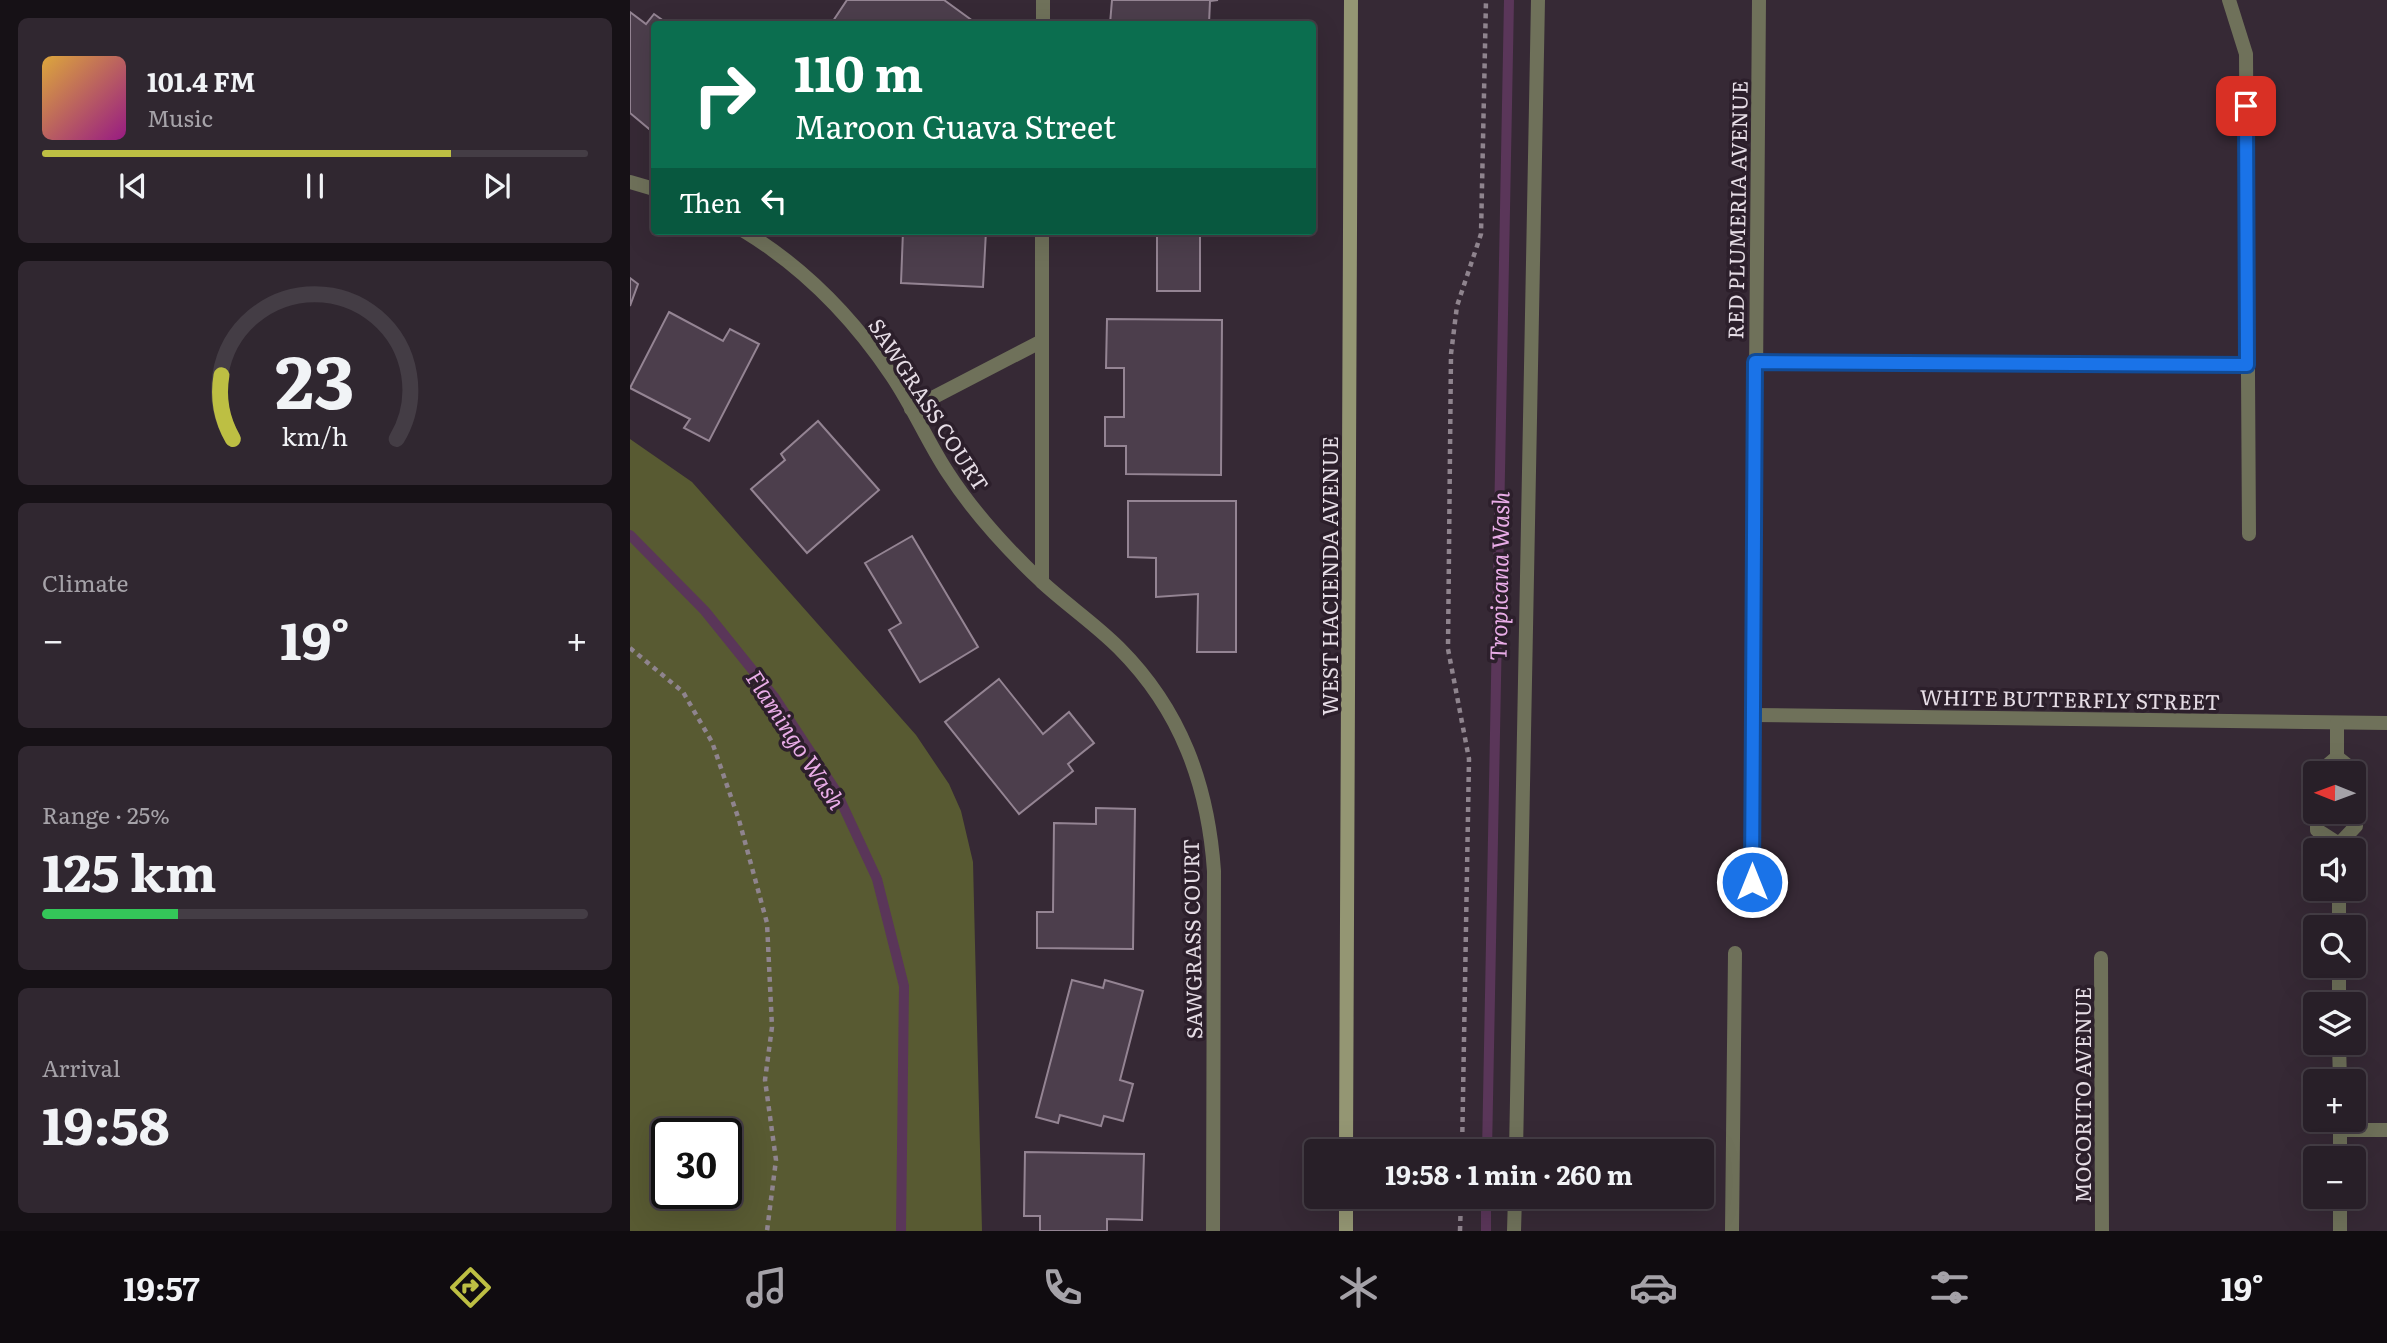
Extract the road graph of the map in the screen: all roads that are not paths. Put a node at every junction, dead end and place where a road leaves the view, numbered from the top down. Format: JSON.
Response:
{"nodes":[{"id":1,"x":1043,"y":0,"type":"edge"},
{"id":2,"x":1351,"y":0,"type":"edge"},
{"id":3,"x":1538,"y":0,"type":"edge"},
{"id":4,"x":1759,"y":0,"type":"edge"},
{"id":5,"x":2229,"y":0,"type":"edge"},
{"id":6,"x":1043,"y":21,"type":"edge"},
{"id":7,"x":630,"y":182,"type":"edge"},
{"id":8,"x":651,"y":188,"type":"edge"},
{"id":9,"x":750,"y":235,"type":"edge"},
{"id":10,"x":1042,"y":235,"type":"edge"},
{"id":11,"x":1042,"y":341,"type":"junction"},
{"id":12,"x":1755,"y":362,"type":"junction"},
{"id":13,"x":2247,"y":365,"type":"junction"},
{"id":14,"x":911,"y":409,"type":"junction"},
{"id":15,"x":2249,"y":534,"type":"dead end"},
{"id":16,"x":1042,"y":582,"type":"junction"},
{"id":17,"x":1753,"y":715,"type":"junction"},
{"id":18,"x":2337,"y":723,"type":"junction"},
{"id":19,"x":2387,"y":723,"type":"edge"},
{"id":20,"x":2337,"y":757,"type":"junction"},
{"id":21,"x":2332,"y":761,"type":"edge"},
{"id":22,"x":2317,"y":824,"type":"edge"},
{"id":23,"x":2327,"y":838,"type":"edge"},
{"id":24,"x":2347,"y":838,"type":"edge"},
{"id":25,"x":1752,"y":882,"type":"dead end"},
{"id":26,"x":1735,"y":953,"type":"dead end"},
{"id":27,"x":2101,"y":958,"type":"dead end"},
{"id":28,"x":2366,"y":1127,"type":"edge"},
{"id":29,"x":2387,"y":1129,"type":"edge"},
{"id":30,"x":1346,"y":1139,"type":"edge"},
{"id":31,"x":1516,"y":1139,"type":"edge"},
{"id":32,"x":1346,"y":1209,"type":"edge"},
{"id":33,"x":1515,"y":1209,"type":"edge"},
{"id":34,"x":2340,"y":1209,"type":"edge"},
{"id":35,"x":1213,"y":1231,"type":"edge"},
{"id":36,"x":1346,"y":1231,"type":"edge"},
{"id":37,"x":1514,"y":1231,"type":"edge"},
{"id":38,"x":1732,"y":1231,"type":"edge"},
{"id":39,"x":2102,"y":1231,"type":"edge"},
{"id":40,"x":2340,"y":1231,"type":"edge"}],
"edges":[{"from":1,"to":6,"type":"street"},
{"from":2,"to":30,"type":"main road","name":"WEST HACIENDA AVENUE"},
{"from":3,"to":31,"type":"street"},
{"from":4,"to":12,"type":"street","name":"RED PLUMERIA AVENUE"},
{"from":5,"to":13,"type":"street"},
{"from":7,"to":8,"type":"street"},
{"from":9,"to":14,"type":"street","name":"SAWGRASS COURT"},
{"from":10,"to":11,"type":"street"},
{"from":11,"to":14,"type":"street"},
{"from":11,"to":16,"type":"street"},
{"from":12,"to":13,"type":"street"},
{"from":12,"to":17,"type":"street","name":"RED PLUMERIA AVENUE"},
{"from":13,"to":15,"type":"street"},
{"from":14,"to":16,"type":"street","name":"SAWGRASS COURT"},
{"from":16,"to":35,"type":"street","name":"SAWGRASS COURT"},
{"from":17,"to":18,"type":"street","name":"WHITE BUTTERFLY STREET"},
{"from":17,"to":25,"type":"street","name":"RED PLUMERIA AVENUE"},
{"from":18,"to":19,"type":"street","name":"WHITE BUTTERFLY STREET"},
{"from":18,"to":20,"type":"street"},
{"from":20,"to":21,"type":"street"},
{"from":20,"to":24,"type":"street"},
{"from":22,"to":23,"type":"street"},
{"from":26,"to":38,"type":"street"},
{"from":27,"to":39,"type":"street","name":"MOCORITO AVENUE"},
{"from":28,"to":29,"type":"street"},
{"from":32,"to":36,"type":"main road"},
{"from":33,"to":37,"type":"street"},
{"from":34,"to":40,"type":"street"}]}
